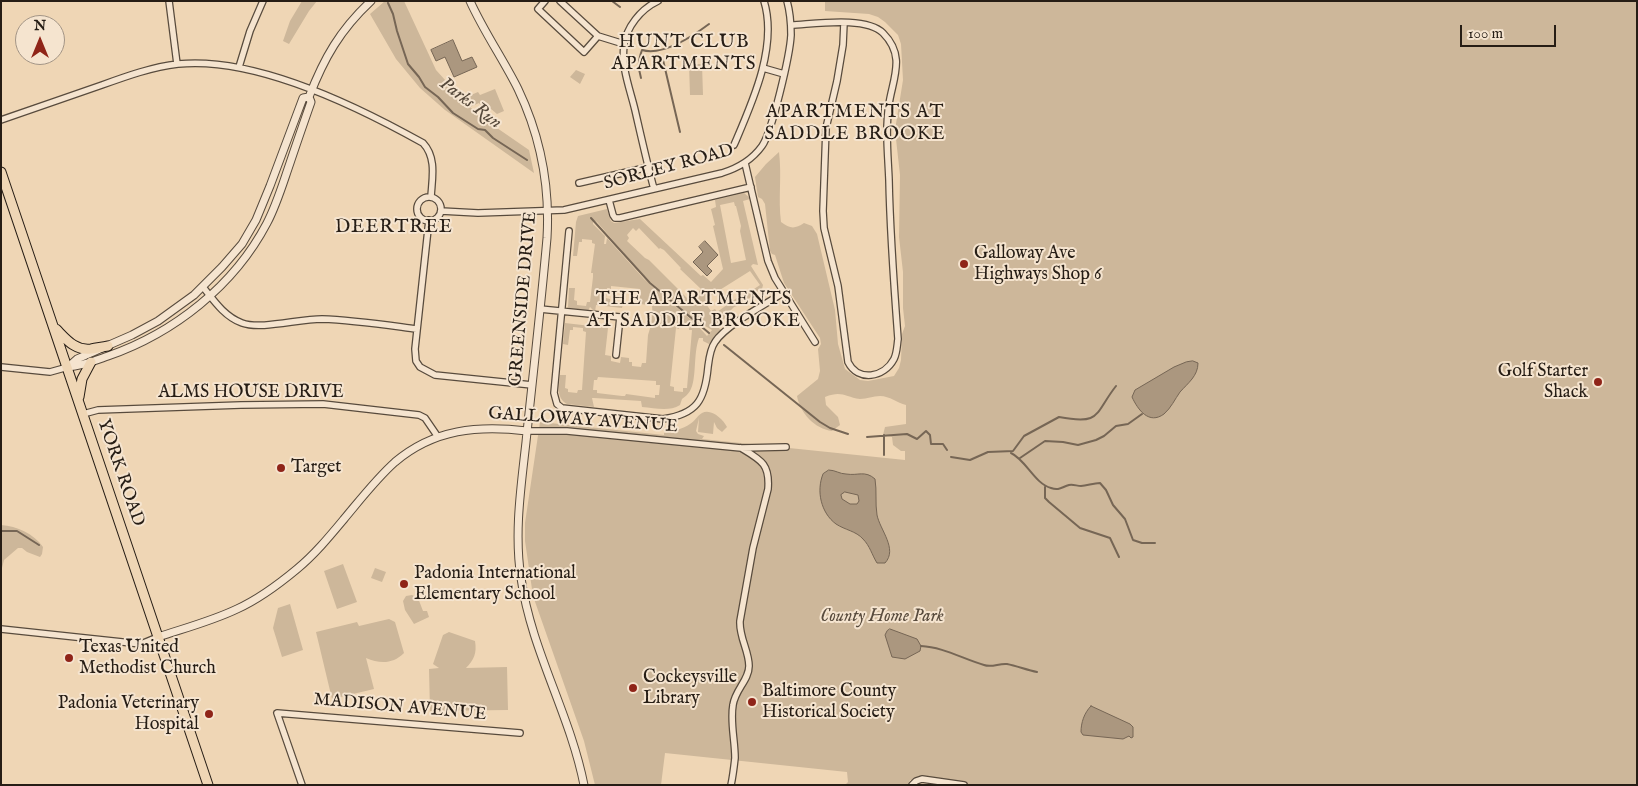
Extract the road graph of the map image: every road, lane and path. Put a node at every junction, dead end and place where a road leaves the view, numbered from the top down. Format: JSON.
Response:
{"nodes":[{"id":1,"x":169,"y":1,"type":"edge"},
{"id":2,"x":263,"y":1,"type":"edge"},
{"id":3,"x":371,"y":1,"type":"edge"},
{"id":4,"x":470,"y":1,"type":"edge"},
{"id":5,"x":545,"y":1,"type":"edge"},
{"id":6,"x":560,"y":1,"type":"edge"},
{"id":7,"x":658,"y":1,"type":"edge"},
{"id":8,"x":764,"y":1,"type":"edge"},
{"id":9,"x":787,"y":1,"type":"edge"},
{"id":10,"x":844,"y":23,"type":"junction"},
{"id":11,"x":791,"y":25,"type":"junction"},
{"id":12,"x":598,"y":36,"type":"junction"},
{"id":13,"x":624,"y":44,"type":"junction"},
{"id":14,"x":177,"y":64,"type":"junction"},
{"id":15,"x":238,"y":67,"type":"junction"},
{"id":16,"x":762,"y":68,"type":"junction"},
{"id":17,"x":784,"y":74,"type":"junction"},
{"id":18,"x":310,"y":93,"type":"junction"},
{"id":19,"x":1,"y":120,"type":"edge"},
{"id":20,"x":734,"y":144,"type":"dead end"},
{"id":21,"x":745,"y":163,"type":"junction"},
{"id":22,"x":649,"y":168,"type":"junction"},
{"id":23,"x":1,"y":172,"type":"edge"},
{"id":24,"x":579,"y":183,"type":"dead end"},
{"id":25,"x":751,"y":188,"type":"junction"},
{"id":26,"x":654,"y":189,"type":"junction"},
{"id":27,"x":431,"y":197,"type":"junction"},
{"id":28,"x":609,"y":200,"type":"junction"},
{"id":29,"x":441,"y":211,"type":"junction"},
{"id":30,"x":548,"y":211,"type":"junction"},
{"id":31,"x":429,"y":220,"type":"junction"},
{"id":32,"x":569,"y":231,"type":"dead end"},
{"id":33,"x":203,"y":287,"type":"junction"},
{"id":34,"x":783,"y":293,"type":"junction"},
{"id":35,"x":210,"y":296,"type":"junction"},
{"id":36,"x":540,"y":310,"type":"junction"},
{"id":37,"x":561,"y":312,"type":"junction"},
{"id":38,"x":54,"y":327,"type":"junction"},
{"id":39,"x":417,"y":329,"type":"junction"},
{"id":40,"x":815,"y":342,"type":"dead end"},
{"id":41,"x":108,"y":346,"type":"junction"},
{"id":42,"x":616,"y":355,"type":"dead end"},
{"id":43,"x":91,"y":362,"type":"junction"},
{"id":44,"x":1,"y":367,"type":"edge"},
{"id":45,"x":68,"y":367,"type":"junction"},
{"id":46,"x":532,"y":385,"type":"junction"},
{"id":47,"x":79,"y":400,"type":"junction"},
{"id":48,"x":83,"y":414,"type":"junction"},
{"id":49,"x":527,"y":431,"type":"junction"},
{"id":50,"x":438,"y":437,"type":"junction"},
{"id":51,"x":786,"y":447,"type":"dead end"},
{"id":52,"x":741,"y":448,"type":"junction"},
{"id":53,"x":1,"y":629,"type":"edge"},
{"id":54,"x":158,"y":637,"type":"junction"},
{"id":55,"x":520,"y":733,"type":"dead end"},
{"id":56,"x":208,"y":785,"type":"edge"},
{"id":57,"x":302,"y":785,"type":"edge"},
{"id":58,"x":584,"y":785,"type":"edge"},
{"id":59,"x":732,"y":785,"type":"edge"},
{"id":60,"x":912,"y":785,"type":"edge"},
{"id":61,"x":964,"y":785,"type":"edge"}],
"edges":[{"from":1,"to":14,"type":"street"},
{"from":2,"to":15,"type":"street"},
{"from":3,"to":18,"type":"street"},
{"from":4,"to":30,"type":"street","name":"GREENSIDE DRIVE"},
{"from":5,"to":12,"type":"street"},
{"from":6,"to":12,"type":"street"},
{"from":7,"to":13,"type":"street"},
{"from":8,"to":16,"type":"street"},
{"from":9,"to":11,"type":"street","name":"SORLEY ROAD"},
{"from":10,"to":10,"type":"street"},
{"from":10,"to":11,"type":"street"},
{"from":11,"to":17,"type":"street","name":"SORLEY ROAD"},
{"from":12,"to":13,"type":"street"},
{"from":13,"to":22,"type":"street"},
{"from":14,"to":15,"type":"street"},
{"from":14,"to":19,"type":"street"},
{"from":15,"to":18,"type":"street"},
{"from":16,"to":17,"type":"street"},
{"from":16,"to":20,"type":"street"},
{"from":17,"to":21,"type":"street","name":"SORLEY ROAD"},
{"from":18,"to":27,"type":"street"},
{"from":18,"to":33,"type":"street"},
{"from":18,"to":35,"type":"street"},
{"from":21,"to":25,"type":"street"},
{"from":21,"to":26,"type":"street","name":"SORLEY ROAD"},
{"from":22,"to":24,"type":"street"},
{"from":22,"to":26,"type":"street"},
{"from":23,"to":38,"type":"main road","name":"YORK ROAD"},
{"from":25,"to":28,"type":"street"},
{"from":25,"to":34,"type":"street"},
{"from":26,"to":28,"type":"street","name":"SORLEY ROAD"},
{"from":27,"to":29,"type":"street"},
{"from":27,"to":31,"type":"street"},
{"from":28,"to":30,"type":"street","name":"SORLEY ROAD"},
{"from":29,"to":30,"type":"street","name":"SORLEY ROAD"},
{"from":29,"to":31,"type":"street"},
{"from":30,"to":36,"type":"street","name":"GREENSIDE DRIVE"},
{"from":31,"to":39,"type":"street"},
{"from":32,"to":37,"type":"street"},
{"from":33,"to":35,"type":"street"},
{"from":33,"to":41,"type":"street"},
{"from":34,"to":37,"type":"street"},
{"from":34,"to":40,"type":"street"},
{"from":35,"to":39,"type":"street"},
{"from":35,"to":43,"type":"street"},
{"from":36,"to":37,"type":"street"},
{"from":36,"to":46,"type":"street","name":"GREENSIDE DRIVE"},
{"from":37,"to":42,"type":"street"},
{"from":38,"to":41,"type":"main road"},
{"from":38,"to":45,"type":"main road","name":"YORK ROAD"},
{"from":39,"to":46,"type":"street"},
{"from":41,"to":45,"type":"street"},
{"from":43,"to":45,"type":"street"},
{"from":43,"to":47,"type":"main road"},
{"from":44,"to":45,"type":"street"},
{"from":45,"to":47,"type":"main road","name":"YORK ROAD"},
{"from":46,"to":49,"type":"street","name":"GREENSIDE DRIVE"},
{"from":47,"to":48,"type":"main road","name":"YORK ROAD"},
{"from":48,"to":50,"type":"street","name":"ALMS HOUSE DRIVE"},
{"from":48,"to":54,"type":"main road","name":"YORK ROAD"},
{"from":49,"to":50,"type":"street","name":"GALLOWAY AVENUE"},
{"from":49,"to":52,"type":"street","name":"GALLOWAY AVENUE"},
{"from":49,"to":58,"type":"street","name":"GREENSIDE DRIVE"},
{"from":50,"to":54,"type":"street","name":"GALLOWAY AVENUE"},
{"from":51,"to":52,"type":"street","name":"GALLOWAY AVENUE"},
{"from":52,"to":59,"type":"street"},
{"from":53,"to":54,"type":"street","name":"GALLOWAY AVENUE"},
{"from":54,"to":56,"type":"main road","name":"YORK ROAD"},
{"from":55,"to":57,"type":"street","name":"MADISON AVENUE"},
{"from":60,"to":61,"type":"street"}]}
